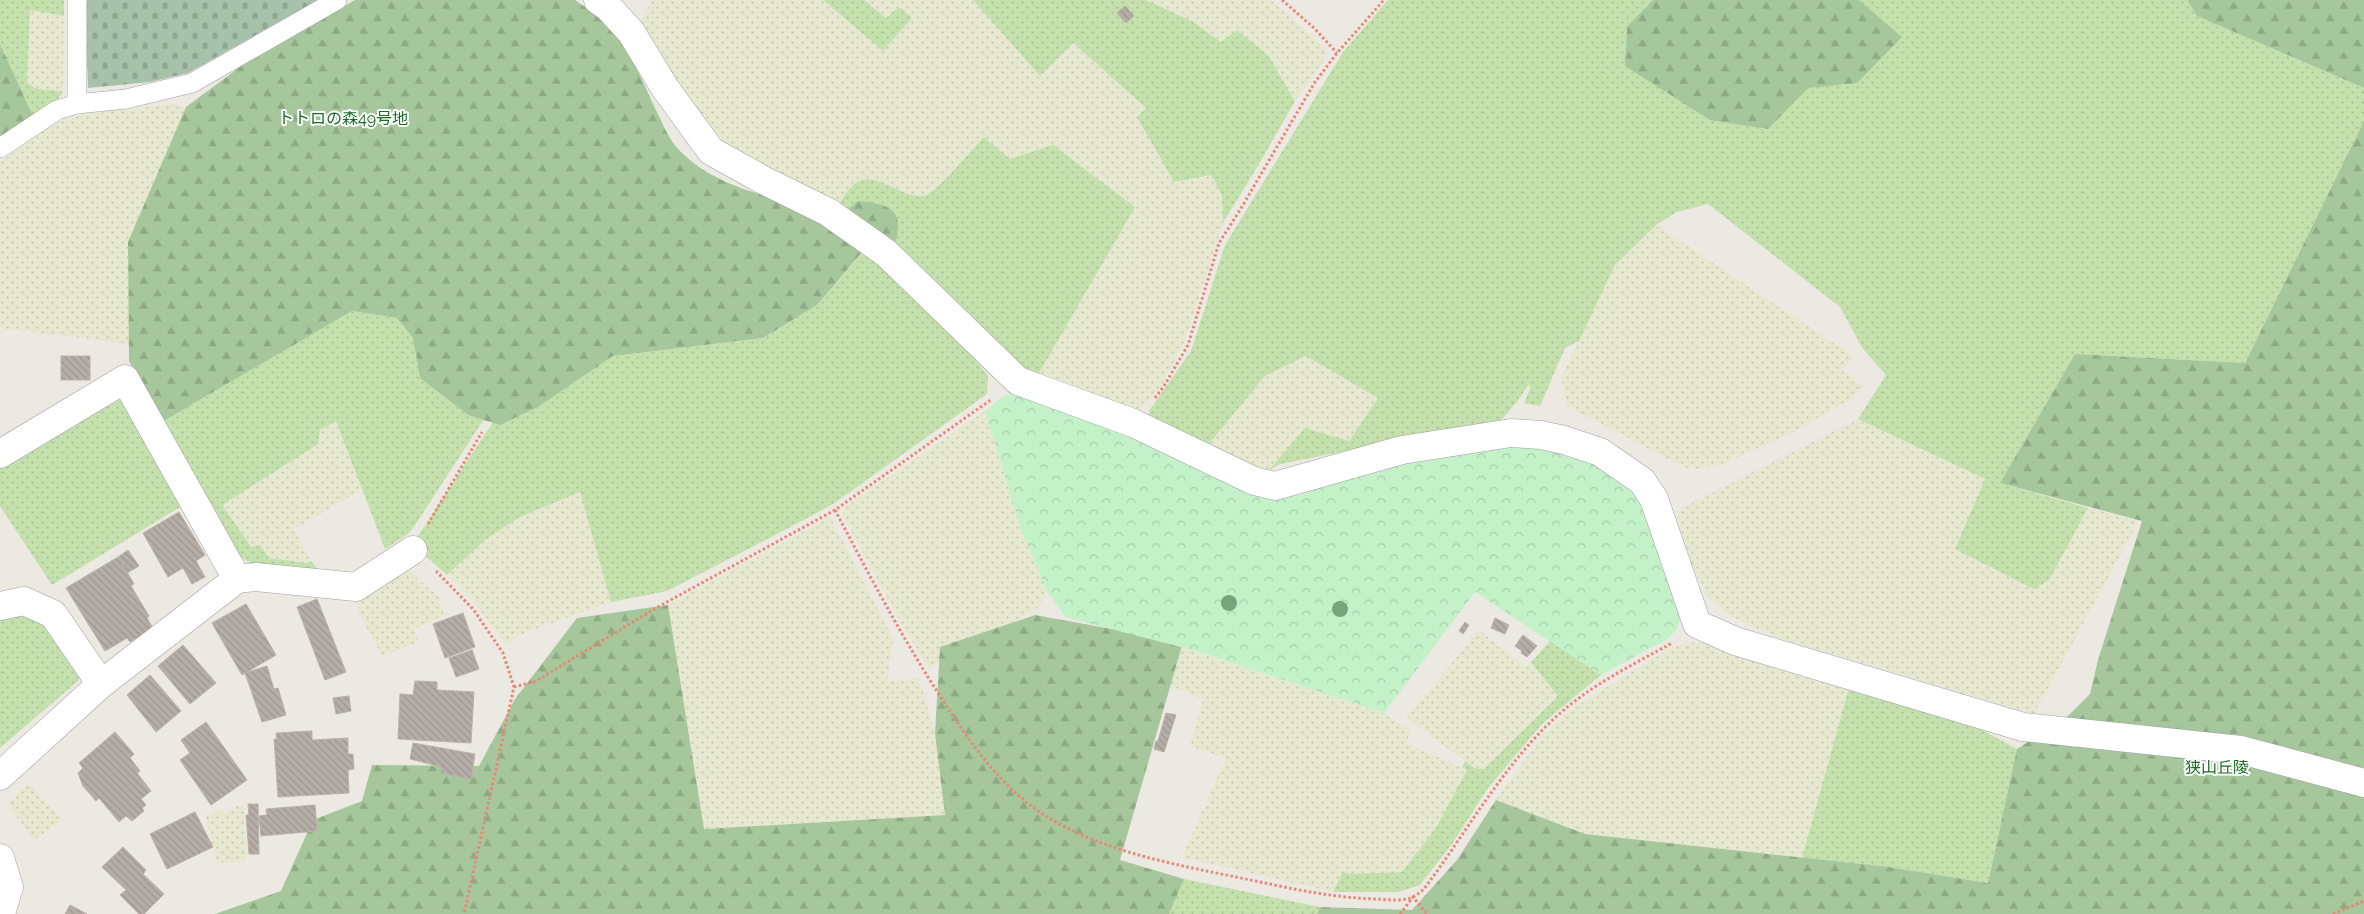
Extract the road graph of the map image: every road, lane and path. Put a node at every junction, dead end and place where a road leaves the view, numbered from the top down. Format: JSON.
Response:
{"nodes":[{"id":1,"x":77,"y":0,"type":"edge"},
{"id":2,"x":337,"y":0,"type":"edge"},
{"id":3,"x":598,"y":0,"type":"edge"},
{"id":4,"x":1282,"y":0,"type":"edge"},
{"id":5,"x":1384,"y":0,"type":"edge"},
{"id":6,"x":1337,"y":53,"type":"junction"},
{"id":7,"x":77,"y":104,"type":"junction"},
{"id":8,"x":0,"y":148,"type":"edge"},
{"id":9,"x":1018,"y":380,"type":"junction"},
{"id":10,"x":1134,"y":423,"type":"junction"},
{"id":11,"x":482,"y":432,"type":"dead end"},
{"id":12,"x":0,"y":454,"type":"edge"},
{"id":13,"x":835,"y":510,"type":"junction"},
{"id":14,"x":413,"y":550,"type":"junction"},
{"id":15,"x":237,"y":579,"type":"junction"},
{"id":16,"x":0,"y":606,"type":"edge"},
{"id":17,"x":1697,"y":624,"type":"junction"},
{"id":18,"x":101,"y":684,"type":"junction"},
{"id":19,"x":514,"y":687,"type":"junction"},
{"id":20,"x":0,"y":776,"type":"edge"},
{"id":21,"x":2364,"y":783,"type":"edge"},
{"id":22,"x":0,"y":858,"type":"edge"},
{"id":23,"x":1413,"y":897,"type":"junction"},
{"id":24,"x":2364,"y":901,"type":"edge"},
{"id":25,"x":1,"y":914,"type":"edge"},
{"id":26,"x":464,"y":914,"type":"edge"},
{"id":27,"x":1400,"y":914,"type":"edge"},
{"id":28,"x":1428,"y":914,"type":"edge"},
{"id":29,"x":2333,"y":914,"type":"edge"}],
"edges":[{"from":1,"to":7,"type":"lane"},
{"from":2,"to":7,"type":"lane"},
{"from":3,"to":9,"type":"street"},
{"from":4,"to":6,"type":"path"},
{"from":5,"to":6,"type":"path"},
{"from":6,"to":10,"type":"path"},
{"from":7,"to":8,"type":"lane"},
{"from":9,"to":10,"type":"street"},
{"from":9,"to":13,"type":"path"},
{"from":10,"to":17,"type":"street"},
{"from":11,"to":14,"type":"path"},
{"from":12,"to":15,"type":"street"},
{"from":13,"to":19,"type":"path"},
{"from":13,"to":23,"type":"path"},
{"from":14,"to":15,"type":"street"},
{"from":14,"to":19,"type":"path"},
{"from":15,"to":18,"type":"street"},
{"from":16,"to":18,"type":"street"},
{"from":17,"to":21,"type":"street"},
{"from":17,"to":23,"type":"path"},
{"from":18,"to":20,"type":"street"},
{"from":19,"to":26,"type":"path"},
{"from":22,"to":25,"type":"street"},
{"from":23,"to":27,"type":"path"},
{"from":23,"to":28,"type":"path"},
{"from":24,"to":29,"type":"path"}]}
